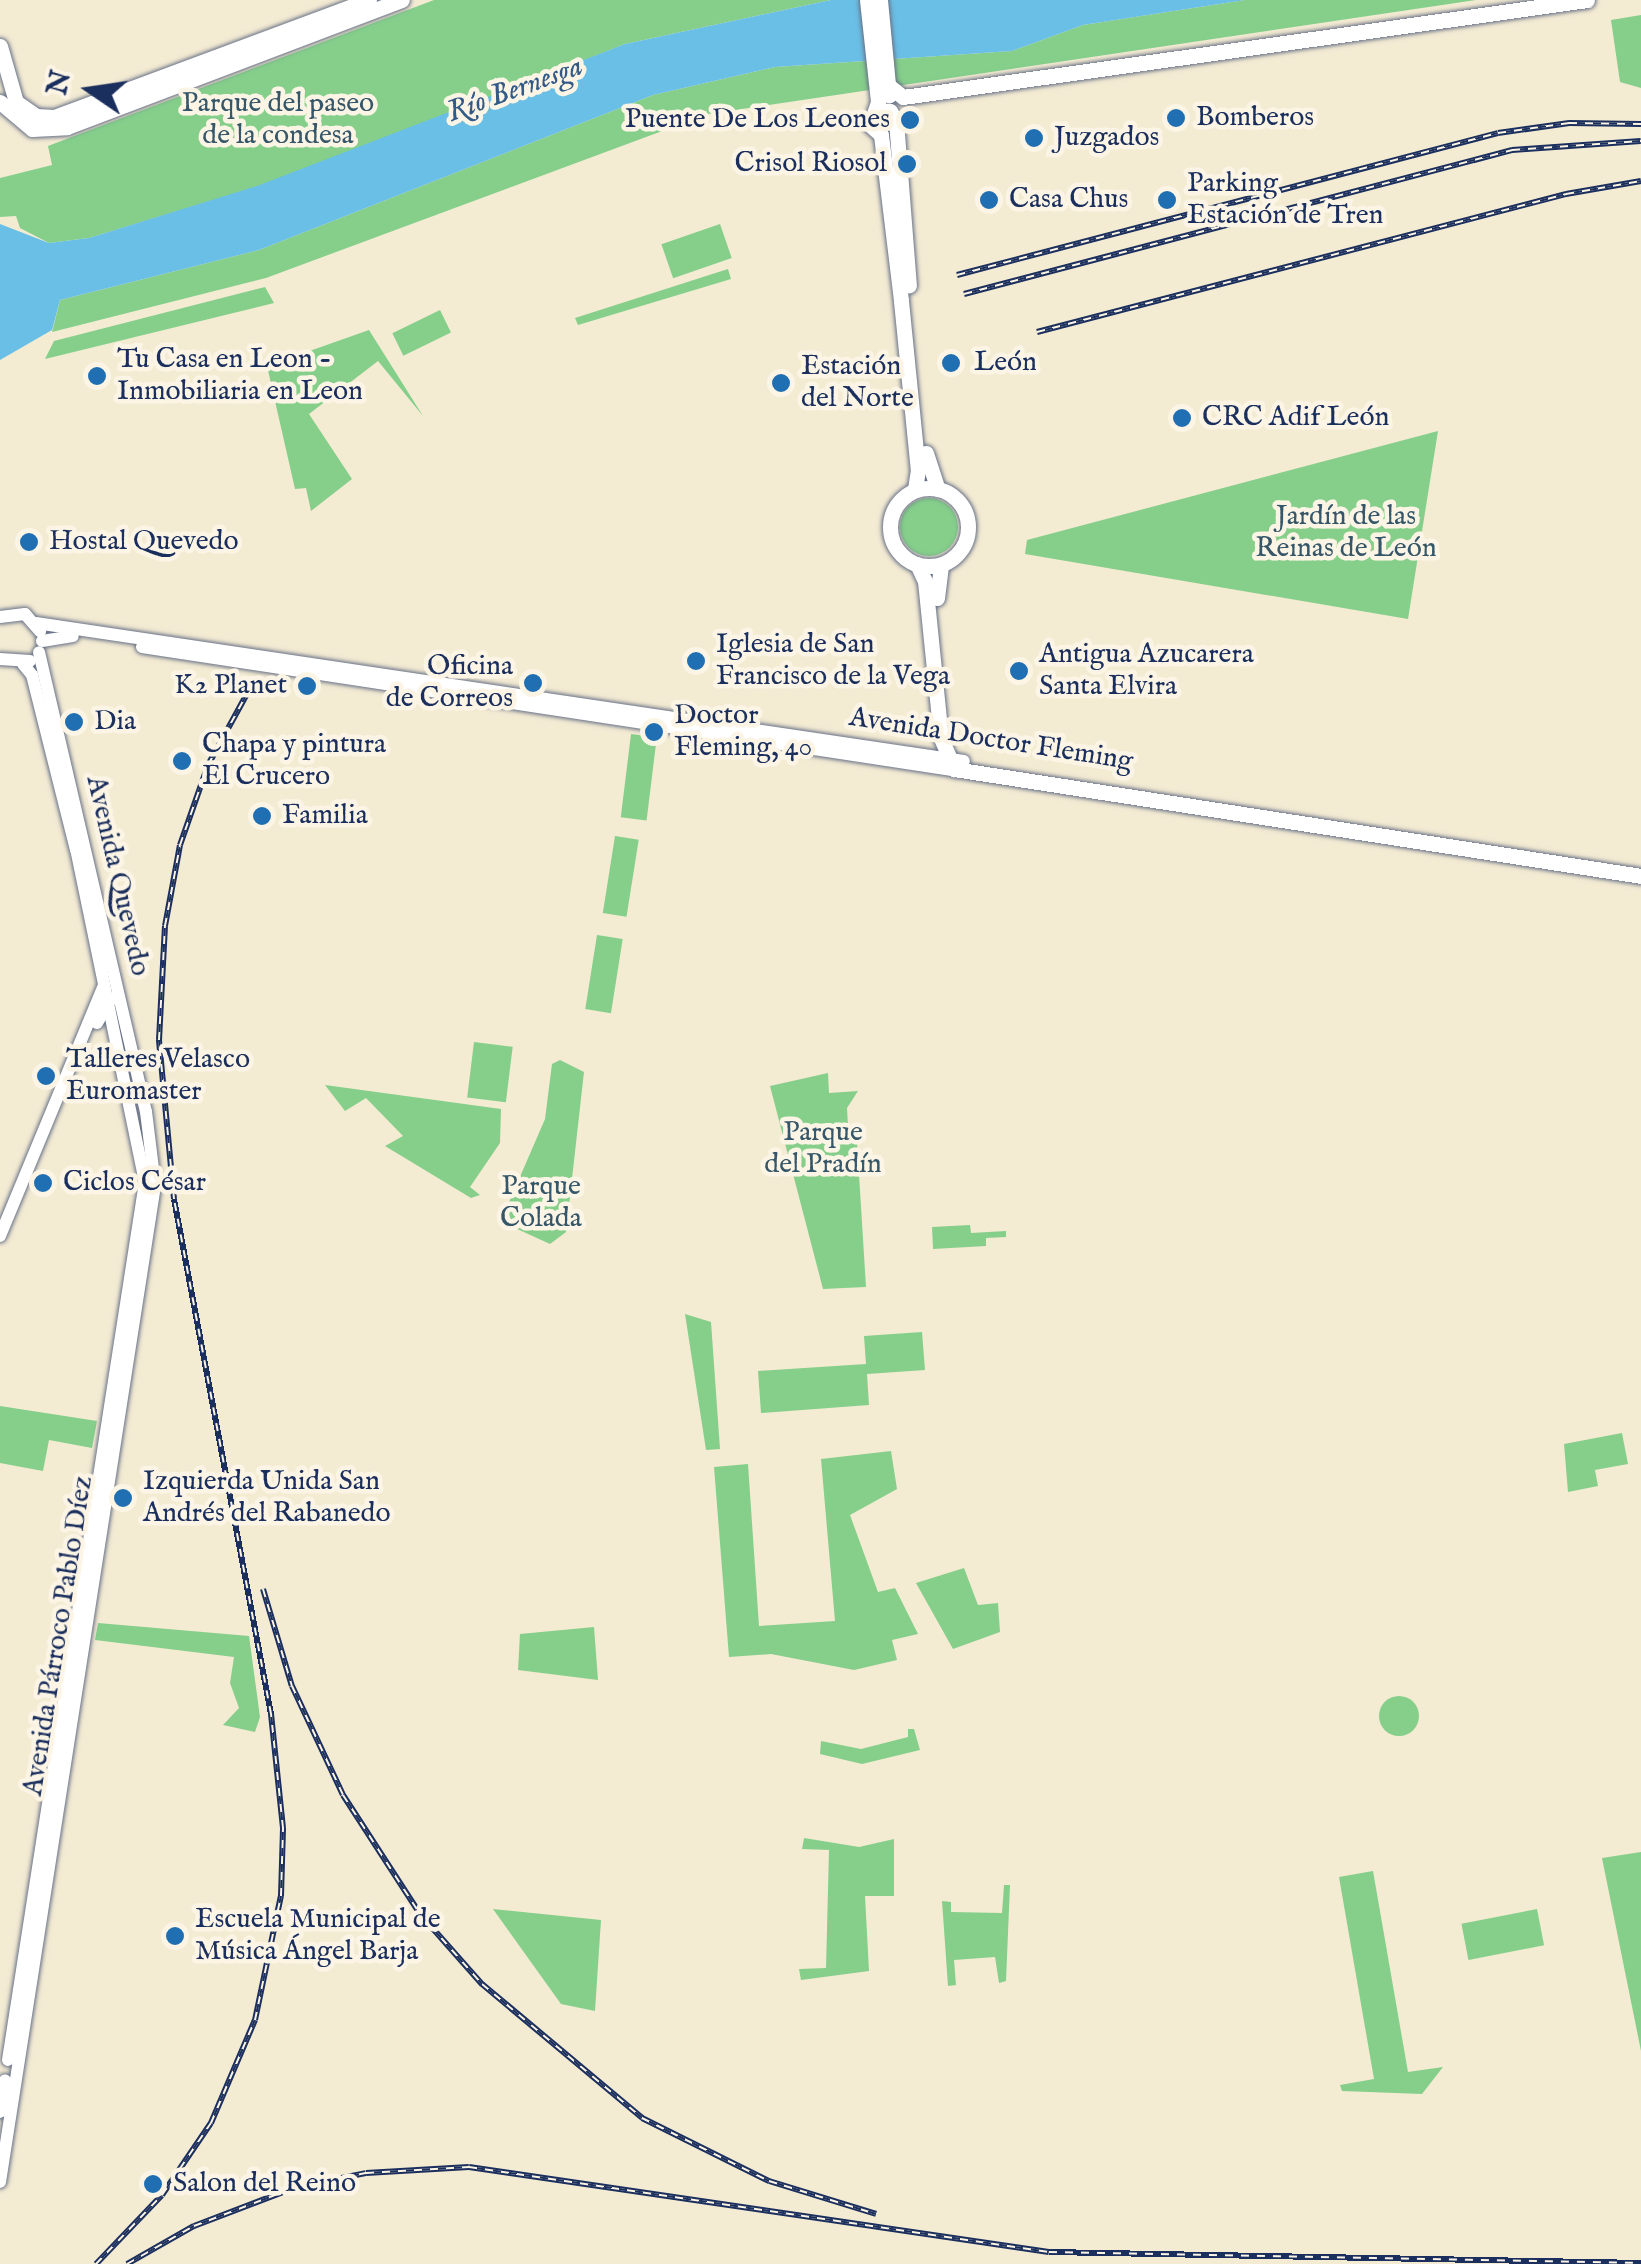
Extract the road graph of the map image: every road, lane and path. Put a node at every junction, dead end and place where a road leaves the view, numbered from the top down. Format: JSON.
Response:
{"nodes":[{"id":1,"x":369,"y":0,"type":"edge"},
{"id":2,"x":402,"y":0,"type":"edge"},
{"id":3,"x":868,"y":0,"type":"edge"},
{"id":4,"x":880,"y":0,"type":"edge"},
{"id":5,"x":1587,"y":0,"type":"edge"},
{"id":6,"x":0,"y":46,"type":"edge"},
{"id":7,"x":884,"y":78,"type":"junction"},
{"id":8,"x":903,"y":97,"type":"junction"},
{"id":9,"x":0,"y":102,"type":"edge"},
{"id":10,"x":887,"y":120,"type":"junction"},
{"id":11,"x":65,"y":121,"type":"junction"},
{"id":12,"x":938,"y":488,"type":"junction"},
{"id":13,"x":915,"y":490,"type":"junction"},
{"id":14,"x":917,"y":564,"type":"junction"},
{"id":15,"x":940,"y":564,"type":"junction"},
{"id":16,"x":0,"y":617,"type":"edge"},
{"id":17,"x":36,"y":623,"type":"junction"},
{"id":18,"x":40,"y":646,"type":"junction"},
{"id":19,"x":0,"y":659,"type":"edge"},
{"id":20,"x":23,"y":664,"type":"junction"},
{"id":21,"x":941,"y":738,"type":"junction"},
{"id":22,"x":927,"y":755,"type":"junction"},
{"id":23,"x":957,"y":763,"type":"junction"},
{"id":24,"x":1641,"y":866,"type":"edge"},
{"id":25,"x":1641,"y":876,"type":"edge"},
{"id":26,"x":95,"y":944,"type":"junction"},
{"id":27,"x":110,"y":959,"type":"junction"},
{"id":28,"x":111,"y":987,"type":"junction"},
{"id":29,"x":109,"y":1002,"type":"junction"},
{"id":30,"x":96,"y":1023,"type":"junction"},
{"id":31,"x":114,"y":1026,"type":"junction"},
{"id":32,"x":79,"y":1043,"type":"junction"},
{"id":33,"x":62,"y":1084,"type":"junction"},
{"id":34,"x":141,"y":1112,"type":"junction"},
{"id":35,"x":0,"y":1216,"type":"edge"},
{"id":36,"x":0,"y":1236,"type":"edge"},
{"id":37,"x":0,"y":2112,"type":"edge"},
{"id":38,"x":0,"y":2166,"type":"edge"},
{"id":39,"x":0,"y":2182,"type":"edge"}],
"edges":[{"from":1,"to":11,"type":"main road"},
{"from":2,"to":11,"type":"main road"},
{"from":3,"to":7,"type":"main road"},
{"from":4,"to":7,"type":"main road"},
{"from":5,"to":8,"type":"main road"},
{"from":6,"to":11,"type":"main road"},
{"from":7,"to":8,"type":"main road"},
{"from":7,"to":10,"type":"main road"},
{"from":8,"to":10,"type":"main road"},
{"from":9,"to":11,"type":"main road"},
{"from":10,"to":12,"type":"main road"},
{"from":10,"to":13,"type":"main road"},
{"from":12,"to":13,"type":"main road"},
{"from":12,"to":15,"type":"main road"},
{"from":13,"to":14,"type":"main road"},
{"from":14,"to":15,"type":"main road"},
{"from":14,"to":21,"type":"main road"},
{"from":15,"to":23,"type":"main road"},
{"from":16,"to":17,"type":"main road","name":"Avenida Doctor Fleming"},
{"from":17,"to":18,"type":"main road","name":"Avenida Quevedo"},
{"from":17,"to":22,"type":"main road","name":"Avenida Doctor Fleming"},
{"from":18,"to":20,"type":"main road"},
{"from":18,"to":23,"type":"main road","name":"Avenida Doctor Fleming"},
{"from":18,"to":27,"type":"main road","name":"Avenida Quevedo"},
{"from":19,"to":20,"type":"main road"},
{"from":20,"to":26,"type":"main road","name":"Avenida Quevedo"},
{"from":21,"to":22,"type":"main road"},
{"from":21,"to":23,"type":"main road"},
{"from":22,"to":23,"type":"main road","name":"Avenida Doctor Fleming"},
{"from":23,"to":24,"type":"main road","name":"Avenida Doctor Fleming"},
{"from":23,"to":25,"type":"main road","name":"Avenida Doctor Fleming"},
{"from":26,"to":27,"type":"main road"},
{"from":26,"to":28,"type":"main road","name":"Avenida Quevedo"},
{"from":27,"to":28,"type":"main road","name":"Avenida Quevedo"},
{"from":28,"to":29,"type":"main road"},
{"from":28,"to":32,"type":"main road"},
{"from":28,"to":34,"type":"main road","name":"Avenida Quevedo"},
{"from":29,"to":30,"type":"main road"},
{"from":29,"to":31,"type":"main road","name":"Avenida Quevedo"},
{"from":30,"to":31,"type":"main road"},
{"from":30,"to":32,"type":"main road"},
{"from":31,"to":34,"type":"main road","name":"Avenida Quevedo"},
{"from":32,"to":33,"type":"main road"},
{"from":33,"to":35,"type":"main road"},
{"from":33,"to":36,"type":"main road"},
{"from":34,"to":37,"type":"main road","name":"Avenida Párroco Pablo Díez"},
{"from":34,"to":38,"type":"main road","name":"Avenida Párroco Pablo Díez"},
{"from":38,"to":39,"type":"main road","name":"Avenida Párroco Pablo Díez"}]}
